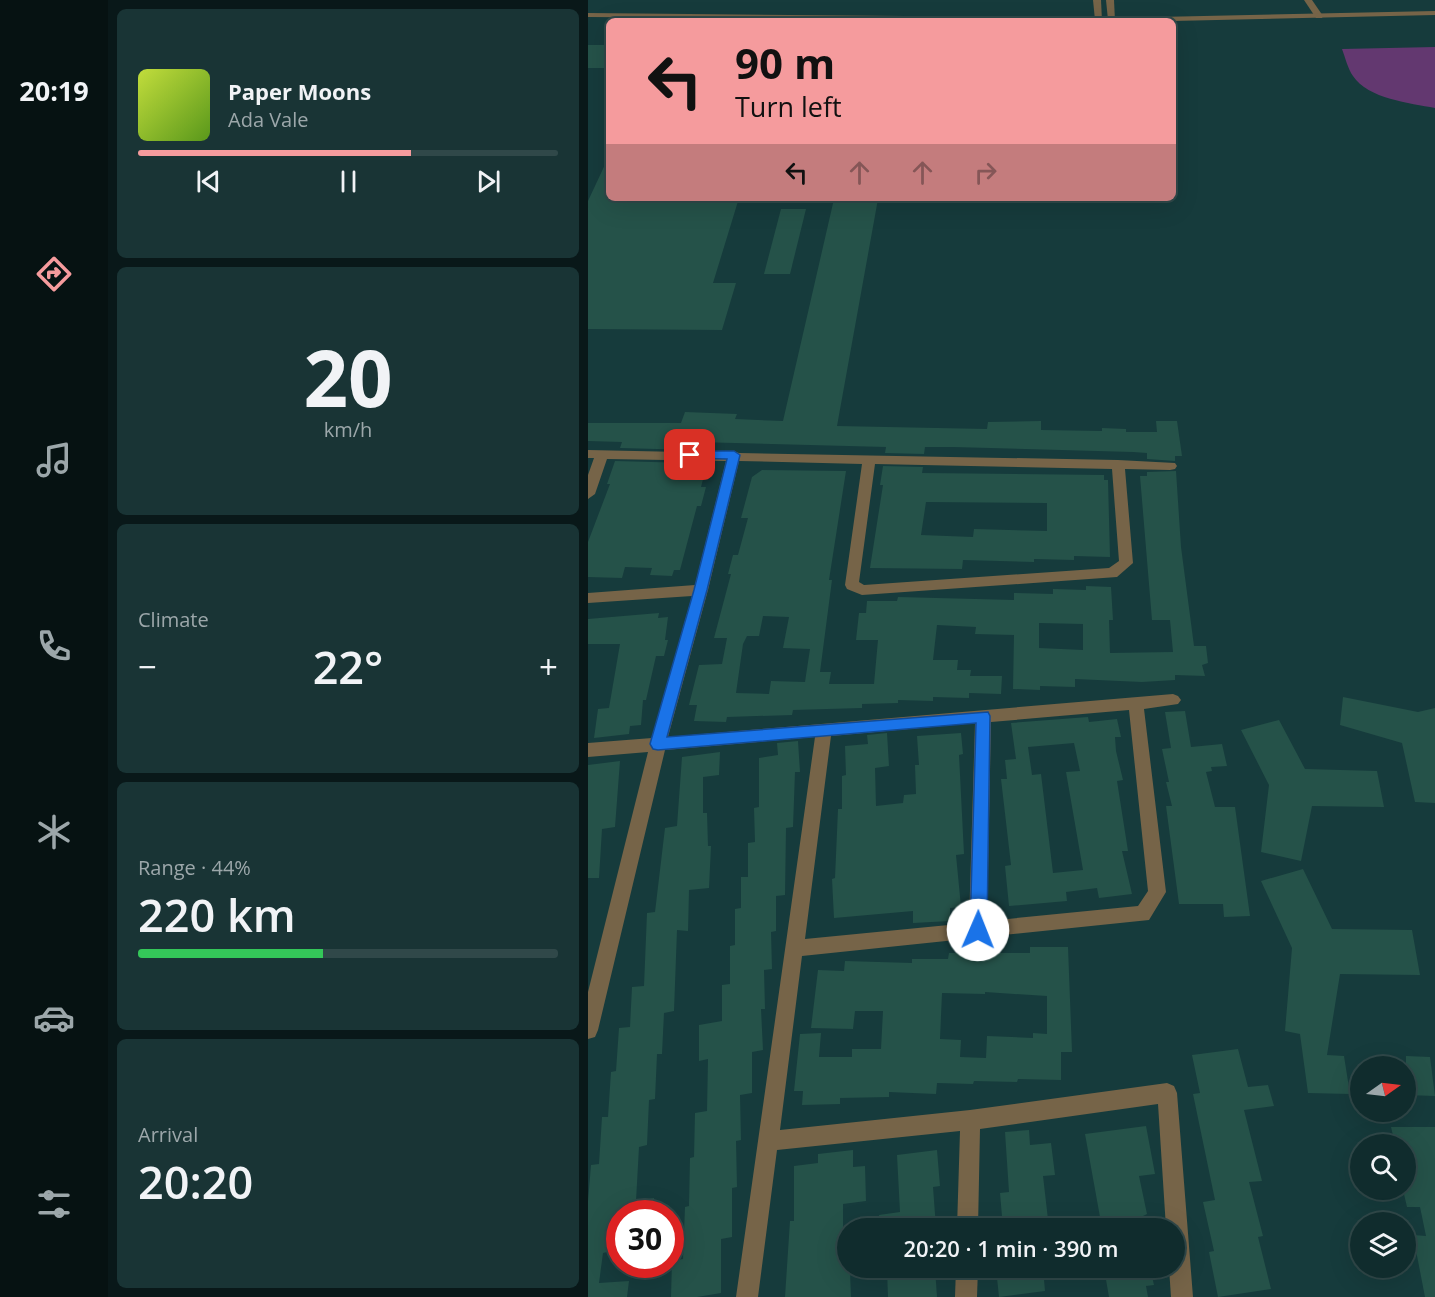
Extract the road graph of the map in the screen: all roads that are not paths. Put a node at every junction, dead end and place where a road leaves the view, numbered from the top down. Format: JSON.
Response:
{"nodes":[{"id":1,"x":1097,"y":0,"type":"edge"},
{"id":2,"x":1110,"y":0,"type":"edge"},
{"id":3,"x":1308,"y":0,"type":"edge"},
{"id":4,"x":1435,"y":7,"type":"edge"},
{"id":5,"x":588,"y":9,"type":"edge"},
{"id":6,"x":682,"y":13,"type":"junction"},
{"id":7,"x":1316,"y":13,"type":"junction"},
{"id":8,"x":1435,"y":13,"type":"edge"},
{"id":9,"x":588,"y":15,"type":"edge"},
{"id":10,"x":1099,"y":15,"type":"edge"},
{"id":11,"x":1112,"y":15,"type":"edge"},
{"id":12,"x":588,"y":454,"type":"edge"},
{"id":13,"x":602,"y":454,"type":"junction"},
{"id":14,"x":734,"y":455,"type":"junction"},
{"id":15,"x":869,"y":459,"type":"junction"},
{"id":16,"x":1118,"y":464,"type":"junction"},
{"id":17,"x":1170,"y":466,"type":"dead end"},
{"id":18,"x":588,"y":494,"type":"edge"},
{"id":19,"x":701,"y":590,"type":"junction"},
{"id":20,"x":588,"y":598,"type":"edge"},
{"id":21,"x":1173,"y":700,"type":"dead end"},
{"id":22,"x":1136,"y":703,"type":"junction"},
{"id":23,"x":983,"y":716,"type":"junction"},
{"id":24,"x":824,"y":730,"type":"junction"},
{"id":25,"x":658,"y":744,"type":"junction"},
{"id":26,"x":588,"y":750,"type":"edge"},
{"id":27,"x":978,"y":930,"type":"junction"},
{"id":28,"x":796,"y":948,"type":"junction"},
{"id":29,"x":588,"y":1030,"type":"edge"},
{"id":30,"x":970,"y":1120,"type":"junction"},
{"id":31,"x":769,"y":1141,"type":"junction"},
{"id":32,"x":968,"y":1218,"type":"edge"},
{"id":33,"x":967,"y":1278,"type":"edge"},
{"id":34,"x":747,"y":1297,"type":"edge"},
{"id":35,"x":966,"y":1297,"type":"edge"},
{"id":36,"x":1182,"y":1297,"type":"edge"}],
"edges":[{"from":1,"to":10,"type":"street"},
{"from":2,"to":11,"type":"street"},
{"from":3,"to":7,"type":"street"},
{"from":4,"to":7,"type":"street"},
{"from":5,"to":6,"type":"street"},
{"from":6,"to":9,"type":"street"},
{"from":6,"to":10,"type":"street"},
{"from":7,"to":8,"type":"street"},
{"from":7,"to":11,"type":"street"},
{"from":10,"to":11,"type":"street"},
{"from":12,"to":13,"type":"street"},
{"from":13,"to":14,"type":"street"},
{"from":13,"to":18,"type":"street"},
{"from":14,"to":15,"type":"street"},
{"from":14,"to":19,"type":"street"},
{"from":15,"to":16,"type":"street"},
{"from":15,"to":16,"type":"street"},
{"from":16,"to":17,"type":"street"},
{"from":19,"to":20,"type":"street"},
{"from":19,"to":25,"type":"street"},
{"from":21,"to":22,"type":"street"},
{"from":22,"to":23,"type":"street"},
{"from":22,"to":27,"type":"street"},
{"from":23,"to":24,"type":"street"},
{"from":23,"to":27,"type":"street"},
{"from":24,"to":25,"type":"street"},
{"from":24,"to":28,"type":"street"},
{"from":25,"to":26,"type":"street"},
{"from":25,"to":29,"type":"street"},
{"from":27,"to":28,"type":"street"},
{"from":28,"to":31,"type":"street"},
{"from":30,"to":31,"type":"street"},
{"from":30,"to":32,"type":"street"},
{"from":30,"to":36,"type":"street"},
{"from":31,"to":34,"type":"street"},
{"from":33,"to":35,"type":"street"}]}
